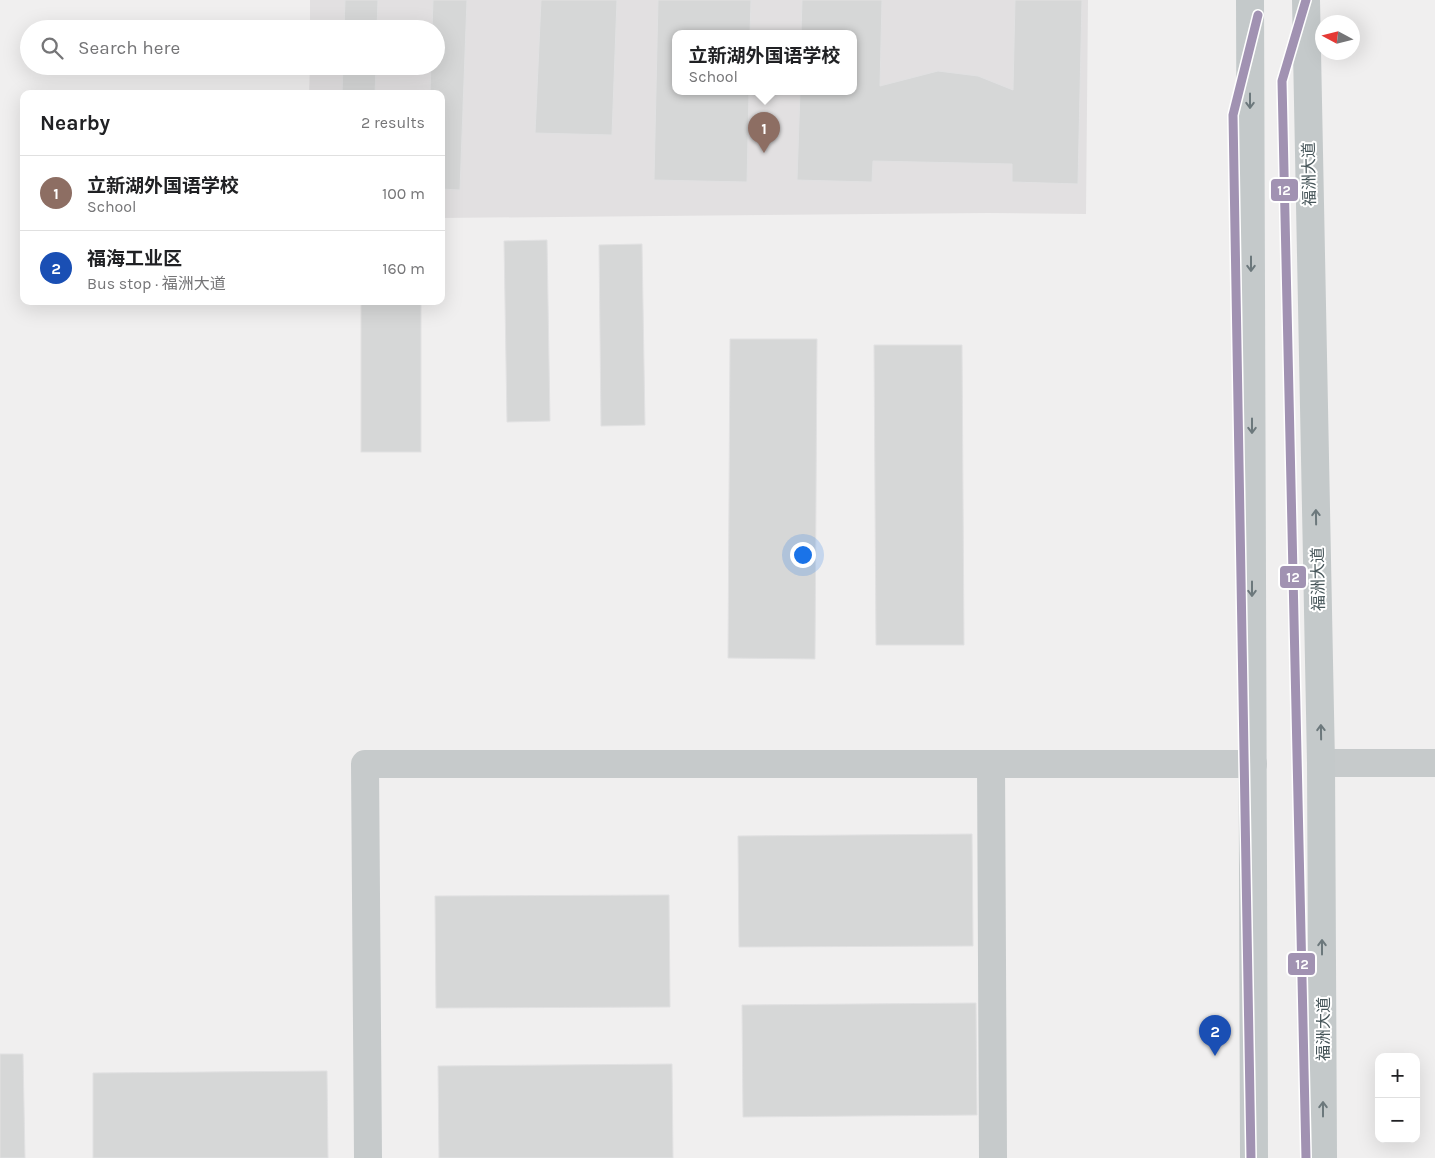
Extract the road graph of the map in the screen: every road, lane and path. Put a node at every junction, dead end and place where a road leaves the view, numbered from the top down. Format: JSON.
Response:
{"nodes":[{"id":1,"x":1250,"y":0,"type":"edge"},
{"id":2,"x":1306,"y":0,"type":"edge"},
{"id":3,"x":1322,"y":762,"type":"junction"},
{"id":4,"x":1435,"y":763,"type":"edge"},
{"id":5,"x":992,"y":764,"type":"junction"},
{"id":6,"x":1253,"y":764,"type":"junction"},
{"id":7,"x":368,"y":1158,"type":"edge"},
{"id":8,"x":993,"y":1158,"type":"edge"},
{"id":9,"x":1254,"y":1158,"type":"edge"},
{"id":10,"x":1323,"y":1158,"type":"edge"}],
"edges":[{"from":1,"to":6,"type":"main road","one_way":true},
{"from":3,"to":2,"type":"main road","name":"福洲大道","one_way":true},
{"from":3,"to":4,"type":"street"},
{"from":10,"to":3,"type":"main road","name":"福洲大道","one_way":true},
{"from":5,"to":6,"type":"street"},
{"from":5,"to":7,"type":"street"},
{"from":5,"to":8,"type":"street"},
{"from":6,"to":9,"type":"main road"}]}
